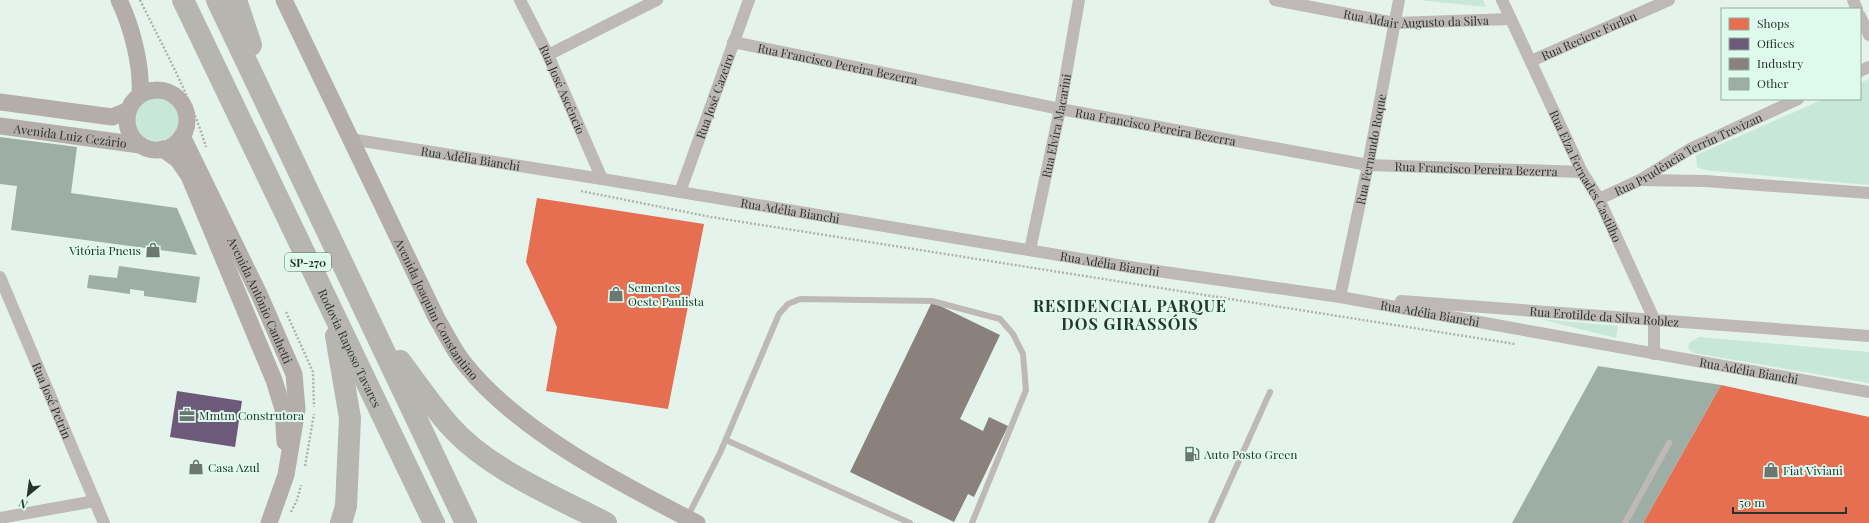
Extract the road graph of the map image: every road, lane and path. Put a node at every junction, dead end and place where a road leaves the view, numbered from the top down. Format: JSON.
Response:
{"nodes":[{"id":1,"x":119,"y":0,"type":"edge"},
{"id":2,"x":183,"y":0,"type":"edge"},
{"id":3,"x":217,"y":0,"type":"edge"},
{"id":4,"x":236,"y":0,"type":"edge"},
{"id":5,"x":284,"y":0,"type":"edge"},
{"id":6,"x":520,"y":0,"type":"edge"},
{"id":7,"x":657,"y":0,"type":"edge"},
{"id":8,"x":749,"y":0,"type":"edge"},
{"id":9,"x":1079,"y":0,"type":"edge"},
{"id":10,"x":1275,"y":0,"type":"edge"},
{"id":11,"x":1399,"y":0,"type":"edge"},
{"id":12,"x":1502,"y":0,"type":"edge"},
{"id":13,"x":1669,"y":0,"type":"edge"},
{"id":14,"x":1861,"y":18,"type":"edge"},
{"id":15,"x":1511,"y":19,"type":"junction"},
{"id":16,"x":1395,"y":23,"type":"junction"},
{"id":17,"x":1869,"y":35,"type":"edge"},
{"id":18,"x":733,"y":42,"type":"junction"},
{"id":19,"x":548,"y":54,"type":"junction"},
{"id":20,"x":1531,"y":61,"type":"junction"},
{"id":21,"x":140,"y":95,"type":"junction"},
{"id":22,"x":1796,"y":100,"type":"edge"},
{"id":23,"x":0,"y":102,"type":"edge"},
{"id":24,"x":1060,"y":110,"type":"junction"},
{"id":25,"x":127,"y":111,"type":"junction"},
{"id":26,"x":0,"y":126,"type":"edge"},
{"id":27,"x":281,"y":135,"type":"junction"},
{"id":28,"x":182,"y":136,"type":"junction"},
{"id":29,"x":350,"y":139,"type":"junction"},
{"id":30,"x":140,"y":145,"type":"junction"},
{"id":31,"x":163,"y":149,"type":"junction"},
{"id":32,"x":1368,"y":165,"type":"junction"},
{"id":33,"x":1582,"y":172,"type":"junction"},
{"id":34,"x":602,"y":179,"type":"junction"},
{"id":35,"x":1640,"y":180,"type":"junction"},
{"id":36,"x":680,"y":192,"type":"junction"},
{"id":37,"x":1869,"y":193,"type":"edge"},
{"id":38,"x":1599,"y":199,"type":"junction"},
{"id":39,"x":1030,"y":250,"type":"junction"},
{"id":40,"x":0,"y":277,"type":"edge"},
{"id":41,"x":1340,"y":297,"type":"junction"},
{"id":42,"x":332,"y":311,"type":"junction"},
{"id":43,"x":1654,"y":319,"type":"junction"},
{"id":44,"x":373,"y":326,"type":"junction"},
{"id":45,"x":1869,"y":336,"type":"edge"},
{"id":46,"x":1654,"y":354,"type":"junction"},
{"id":47,"x":1270,"y":392,"type":"dead end"},
{"id":48,"x":1869,"y":392,"type":"edge"},
{"id":49,"x":726,"y":440,"type":"junction"},
{"id":50,"x":1669,"y":443,"type":"dead end"},
{"id":51,"x":286,"y":475,"type":"junction"},
{"id":52,"x":95,"y":501,"type":"junction"},
{"id":53,"x":0,"y":518,"type":"edge"},
{"id":54,"x":692,"y":520,"type":"edge"},
{"id":55,"x":104,"y":523,"type":"edge"},
{"id":56,"x":269,"y":523,"type":"edge"},
{"id":57,"x":341,"y":523,"type":"edge"},
{"id":58,"x":434,"y":523,"type":"edge"},
{"id":59,"x":466,"y":523,"type":"edge"},
{"id":60,"x":606,"y":523,"type":"edge"},
{"id":61,"x":910,"y":523,"type":"edge"},
{"id":62,"x":972,"y":523,"type":"edge"},
{"id":63,"x":1211,"y":523,"type":"edge"},
{"id":64,"x":1625,"y":523,"type":"edge"}],
"edges":[{"from":1,"to":21,"type":"street"},
{"from":2,"to":42,"type":"highway","name":"Rodovia Raposo Tavares","number":"SP-270"},
{"from":3,"to":27,"type":"highway","number":"SP-270"},
{"from":4,"to":27,"type":"highway"},
{"from":5,"to":29,"type":"street","name":"Avenida Joaquim Constantino"},
{"from":6,"to":19,"type":"street","name":"Rua José Ascêncio"},
{"from":7,"to":19,"type":"street"},
{"from":8,"to":18,"type":"street","name":"Rua José Cazeiro"},
{"from":9,"to":24,"type":"street","name":"Rua Elvira Macarini"},
{"from":10,"to":16,"type":"street","name":"Rua Aldair Augusto da Silva"},
{"from":11,"to":16,"type":"street","name":"Rua Fernando Roque"},
{"from":12,"to":15,"type":"street","name":"Rua Elza Fernades Castilho"},
{"from":13,"to":20,"type":"street","name":"Rua Reciere Furlan"},
{"from":14,"to":17,"type":"street"},
{"from":15,"to":16,"type":"street","name":"Rua Aldair Augusto da Silva"},
{"from":15,"to":20,"type":"street","name":"Rua Elza Fernades Castilho"},
{"from":16,"to":32,"type":"street","name":"Rua Fernando Roque"},
{"from":18,"to":24,"type":"street","name":"Rua Francisco Pereira Bezerra"},
{"from":18,"to":36,"type":"street","name":"Rua José Cazeiro"},
{"from":19,"to":34,"type":"street","name":"Rua José Ascêncio"},
{"from":20,"to":33,"type":"street","name":"Rua Elza Fernades Castilho"},
{"from":21,"to":25,"type":"street"},
{"from":21,"to":28,"type":"street"},
{"from":22,"to":35,"type":"street","name":"Rua Prudência Terrin Trevizan"},
{"from":23,"to":25,"type":"street","name":"Avenida Luiz Cezário"},
{"from":24,"to":32,"type":"street","name":"Rua Francisco Pereira Bezerra"},
{"from":24,"to":39,"type":"street","name":"Rua Elvira Macarini"},
{"from":25,"to":30,"type":"street"},
{"from":26,"to":30,"type":"street","name":"Avenida Luiz Cezário"},
{"from":27,"to":44,"type":"highway","number":"SP-270"},
{"from":28,"to":31,"type":"street"},
{"from":28,"to":51,"type":"street","name":"Avenida Antônio Canhetti"},
{"from":29,"to":34,"type":"street","name":"Rua Adélia Bianchi"},
{"from":29,"to":54,"type":"street","name":"Avenida Joaquim Constantino"},
{"from":30,"to":31,"type":"street"},
{"from":31,"to":51,"type":"street","name":"Avenida Antônio Canhetti"},
{"from":32,"to":33,"type":"street","name":"Rua Francisco Pereira Bezerra"},
{"from":32,"to":41,"type":"street","name":"Rua Fernando Roque"},
{"from":33,"to":38,"type":"street","name":"Rua Elza Fernades Castilho"},
{"from":34,"to":36,"type":"street","name":"Rua Adélia Bianchi"},
{"from":35,"to":37,"type":"street"},
{"from":35,"to":38,"type":"street","name":"Rua Prudência Terrin Trevizan"},
{"from":36,"to":39,"type":"street","name":"Rua Adélia Bianchi"},
{"from":38,"to":43,"type":"street","name":"Rua Elza Fernades Castilho"},
{"from":39,"to":41,"type":"street","name":"Rua Adélia Bianchi"},
{"from":40,"to":52,"type":"street","name":"Rua José Petrin"},
{"from":41,"to":43,"type":"street","name":"Rua Erotilde da Silva Roblez"},
{"from":41,"to":46,"type":"street","name":"Rua Adélia Bianchi"},
{"from":42,"to":57,"type":"highway"},
{"from":42,"to":58,"type":"highway","name":"Rodovia Raposo Tavares","number":"SP-270"},
{"from":43,"to":45,"type":"street","name":"Rua Erotilde da Silva Roblez"},
{"from":43,"to":46,"type":"street","name":"Rua Elza Fernades Castilho"},
{"from":44,"to":59,"type":"highway","number":"SP-270"},
{"from":44,"to":60,"type":"highway"},
{"from":46,"to":48,"type":"street","name":"Rua Adélia Bianchi"},
{"from":47,"to":63,"type":"lane"},
{"from":49,"to":54,"type":"lane"},
{"from":49,"to":61,"type":"lane"},
{"from":49,"to":62,"type":"lane"},
{"from":50,"to":64,"type":"lane"},
{"from":51,"to":56,"type":"street","name":"Avenida Antônio Canhetti"},
{"from":52,"to":53,"type":"street"},
{"from":52,"to":55,"type":"street","name":"Rua José Petrin"}]}
